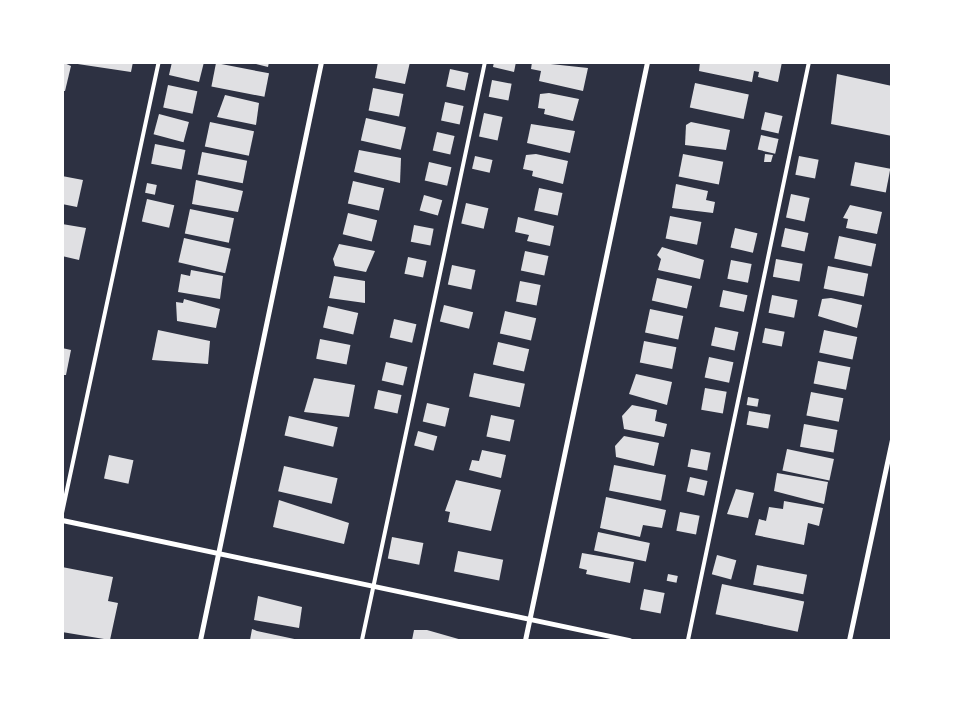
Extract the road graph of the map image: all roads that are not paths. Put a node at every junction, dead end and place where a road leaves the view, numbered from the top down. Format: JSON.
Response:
{"nodes":[{"id":1,"x":159,"y":62,"type":"edge"},
{"id":2,"x":322,"y":62,"type":"edge"},
{"id":3,"x":485,"y":62,"type":"edge"},
{"id":4,"x":648,"y":62,"type":"edge"},
{"id":5,"x":809,"y":62,"type":"edge"},
{"id":6,"x":892,"y":440,"type":"edge"},
{"id":7,"x":62,"y":513,"type":"edge"},
{"id":8,"x":62,"y":520,"type":"edge"},
{"id":9,"x":218,"y":553,"type":"junction"},
{"id":10,"x":373,"y":586,"type":"junction"},
{"id":11,"x":530,"y":619,"type":"junction"},
{"id":12,"x":200,"y":640,"type":"edge"},
{"id":13,"x":362,"y":640,"type":"edge"},
{"id":14,"x":526,"y":640,"type":"edge"},
{"id":15,"x":629,"y":640,"type":"edge"},
{"id":16,"x":688,"y":640,"type":"edge"},
{"id":17,"x":849,"y":640,"type":"edge"}],
"edges":[{"from":1,"to":7,"type":"lane"},
{"from":2,"to":9,"type":"street"},
{"from":3,"to":10,"type":"lane"},
{"from":4,"to":11,"type":"street"},
{"from":5,"to":16,"type":"lane"},
{"from":6,"to":17,"type":"street"},
{"from":8,"to":9,"type":"street"},
{"from":9,"to":10,"type":"street"},
{"from":9,"to":12,"type":"street"},
{"from":10,"to":11,"type":"street"},
{"from":10,"to":13,"type":"lane"},
{"from":11,"to":14,"type":"street"},
{"from":11,"to":15,"type":"street"}]}
